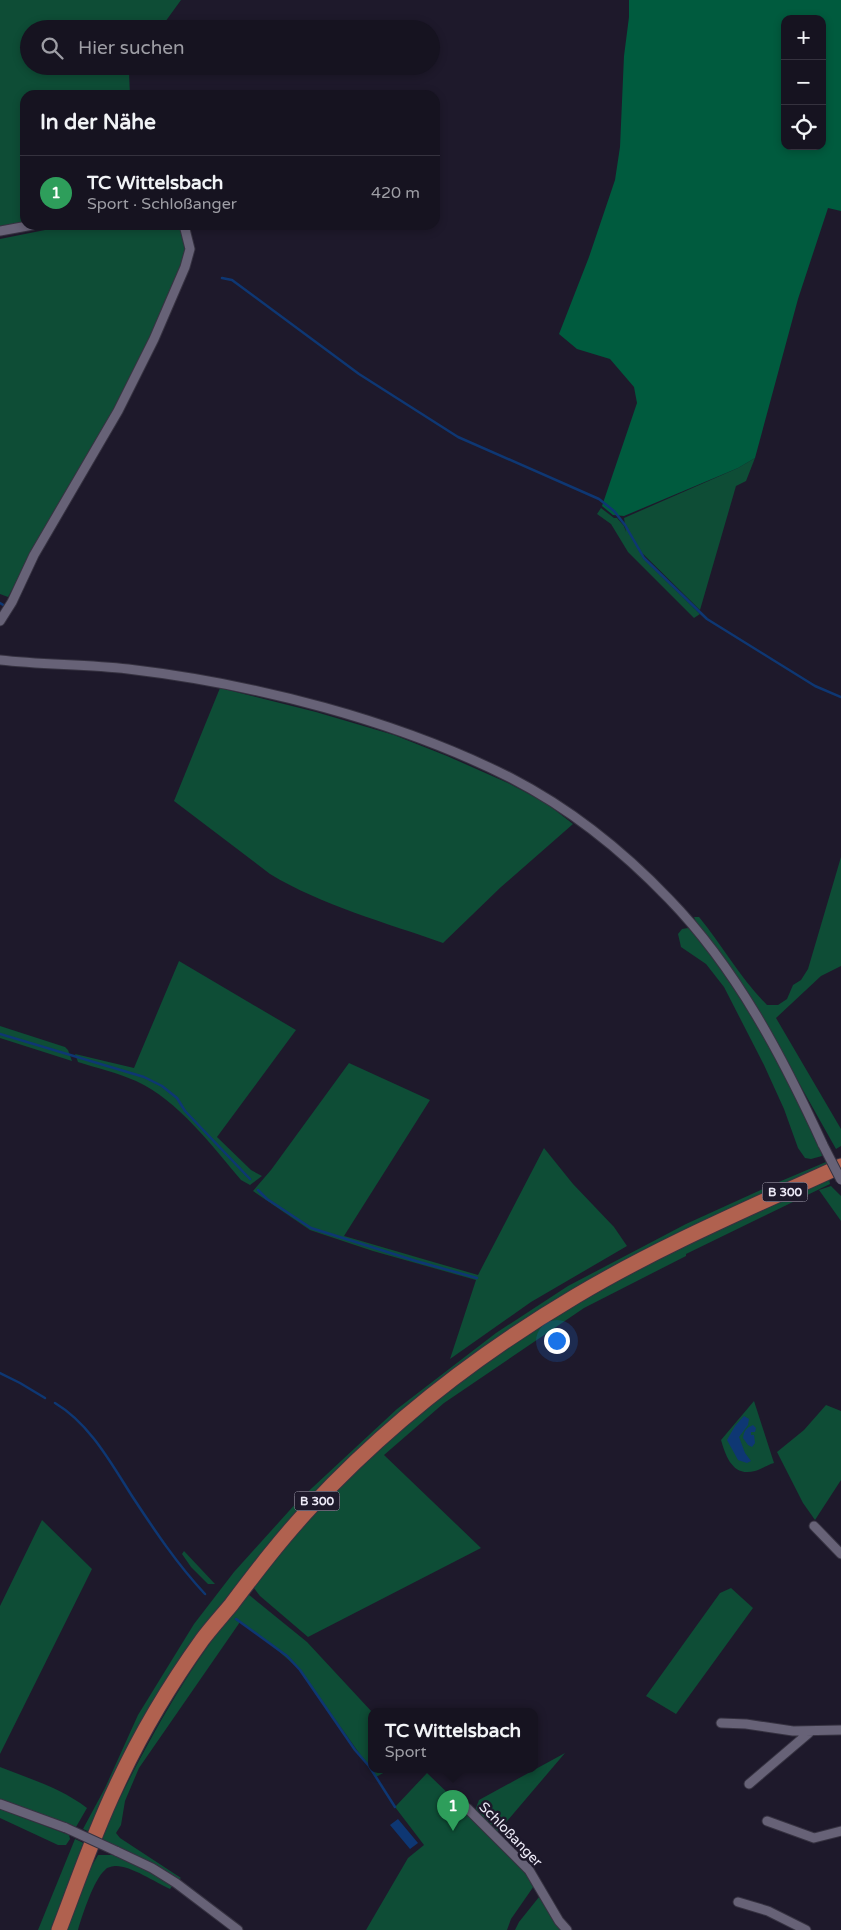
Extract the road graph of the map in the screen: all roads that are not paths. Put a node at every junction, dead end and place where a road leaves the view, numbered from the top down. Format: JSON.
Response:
{"nodes":[{"id":1,"x":20,"y":228,"type":"edge"},
{"id":2,"x":185,"y":230,"type":"edge"},
{"id":3,"x":0,"y":232,"type":"edge"},
{"id":4,"x":0,"y":621,"type":"edge"},
{"id":5,"x":0,"y":660,"type":"edge"},
{"id":6,"x":841,"y":1166,"type":"edge"},
{"id":7,"x":841,"y":1180,"type":"edge"},
{"id":8,"x":814,"y":1526,"type":"dead end"},
{"id":9,"x":841,"y":1554,"type":"edge"},
{"id":10,"x":721,"y":1724,"type":"dead end"},
{"id":11,"x":841,"y":1730,"type":"edge"},
{"id":12,"x":810,"y":1732,"type":"junction"},
{"id":13,"x":749,"y":1784,"type":"dead end"},
{"id":14,"x":0,"y":1804,"type":"edge"},
{"id":15,"x":467,"y":1808,"type":"dead end"},
{"id":16,"x":767,"y":1821,"type":"dead end"},
{"id":17,"x":841,"y":1831,"type":"edge"},
{"id":18,"x":738,"y":1902,"type":"dead end"},
{"id":19,"x":59,"y":1930,"type":"edge"},
{"id":20,"x":238,"y":1930,"type":"edge"},
{"id":21,"x":567,"y":1930,"type":"edge"},
{"id":22,"x":806,"y":1930,"type":"edge"}],
"edges":[{"from":1,"to":3,"type":"street"},
{"from":2,"to":4,"type":"street"},
{"from":5,"to":7,"type":"street","bridge":true},
{"from":6,"to":19,"type":"highway","number":"B 300"},
{"from":8,"to":9,"type":"street"},
{"from":10,"to":12,"type":"street"},
{"from":11,"to":12,"type":"street"},
{"from":12,"to":13,"type":"street"},
{"from":14,"to":20,"type":"street","bridge":true},
{"from":15,"to":21,"type":"street","name":"Schloßanger"},
{"from":16,"to":17,"type":"street"},
{"from":18,"to":22,"type":"street"}]}
